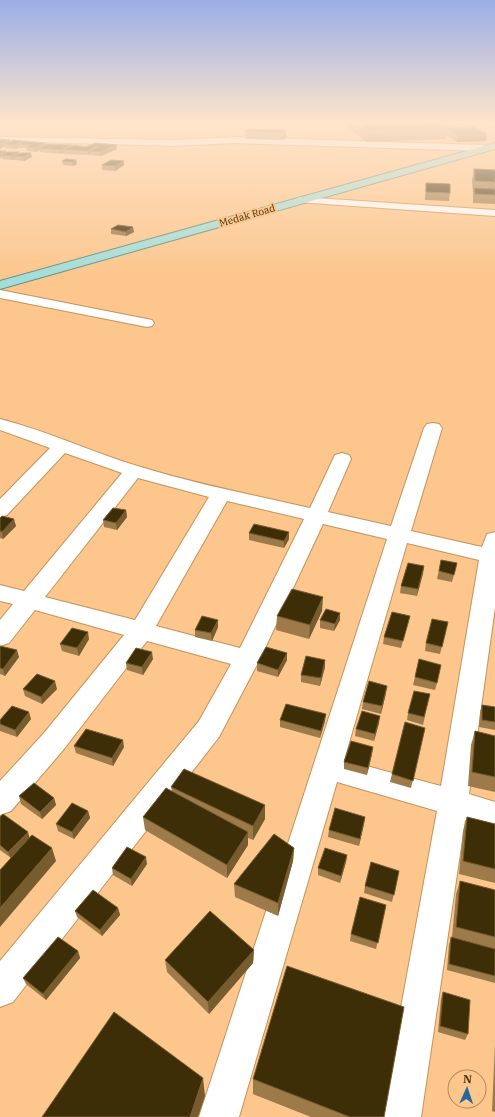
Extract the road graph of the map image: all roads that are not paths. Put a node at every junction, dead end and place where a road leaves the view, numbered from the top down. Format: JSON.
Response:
{"nodes":[{"id":1,"x":392,"y":174,"type":"edge"},
{"id":2,"x":301,"y":200,"type":"junction"},
{"id":3,"x":495,"y":213,"type":"edge"},
{"id":4,"x":0,"y":285,"type":"edge"},
{"id":5,"x":0,"y":294,"type":"edge"},
{"id":6,"x":148,"y":323,"type":"dead end"},
{"id":7,"x":0,"y":424,"type":"edge"},
{"id":8,"x":433,"y":428,"type":"dead end"},
{"id":9,"x":63,"y":445,"type":"junction"},
{"id":10,"x":342,"y":459,"type":"dead end"},
{"id":11,"x":134,"y":471,"type":"junction"},
{"id":12,"x":221,"y":494,"type":"junction"},
{"id":13,"x":0,"y":511,"type":"edge"},
{"id":14,"x":318,"y":515,"type":"junction"},
{"id":15,"x":398,"y":534,"type":"junction"},
{"id":16,"x":494,"y":550,"type":"edge"},
{"id":17,"x":0,"y":593,"type":"edge"},
{"id":18,"x":29,"y":601,"type":"junction"},
{"id":19,"x":141,"y":631,"type":"junction"},
{"id":20,"x":0,"y":638,"type":"edge"},
{"id":21,"x":247,"y":659,"type":"junction"},
{"id":22,"x":327,"y":767,"type":"junction"},
{"id":23,"x":0,"y":802,"type":"edge"},
{"id":24,"x":453,"y":803,"type":"junction"},
{"id":25,"x":495,"y":815,"type":"edge"},
{"id":26,"x":0,"y":989,"type":"edge"},
{"id":27,"x":219,"y":1117,"type":"edge"},
{"id":28,"x":401,"y":1117,"type":"edge"}],
"edges":[{"from":1,"to":2,"type":"main road","name":"Medak Road"},
{"from":2,"to":3,"type":"street"},
{"from":2,"to":4,"type":"main road","name":"Medak Road"},
{"from":5,"to":6,"type":"street"},
{"from":7,"to":9,"type":"street"},
{"from":8,"to":15,"type":"street"},
{"from":9,"to":11,"type":"street"},
{"from":9,"to":13,"type":"street"},
{"from":10,"to":14,"type":"street"},
{"from":11,"to":12,"type":"street"},
{"from":11,"to":18,"type":"street"},
{"from":12,"to":14,"type":"street"},
{"from":12,"to":19,"type":"street"},
{"from":14,"to":15,"type":"street"},
{"from":14,"to":21,"type":"street"},
{"from":15,"to":16,"type":"street"},
{"from":15,"to":22,"type":"street"},
{"from":16,"to":24,"type":"street"},
{"from":17,"to":18,"type":"street"},
{"from":18,"to":19,"type":"street"},
{"from":18,"to":20,"type":"street"},
{"from":19,"to":21,"type":"street"},
{"from":19,"to":23,"type":"street"},
{"from":21,"to":26,"type":"street"},
{"from":22,"to":24,"type":"street"},
{"from":22,"to":27,"type":"street"},
{"from":24,"to":25,"type":"street"},
{"from":24,"to":28,"type":"street"}]}
